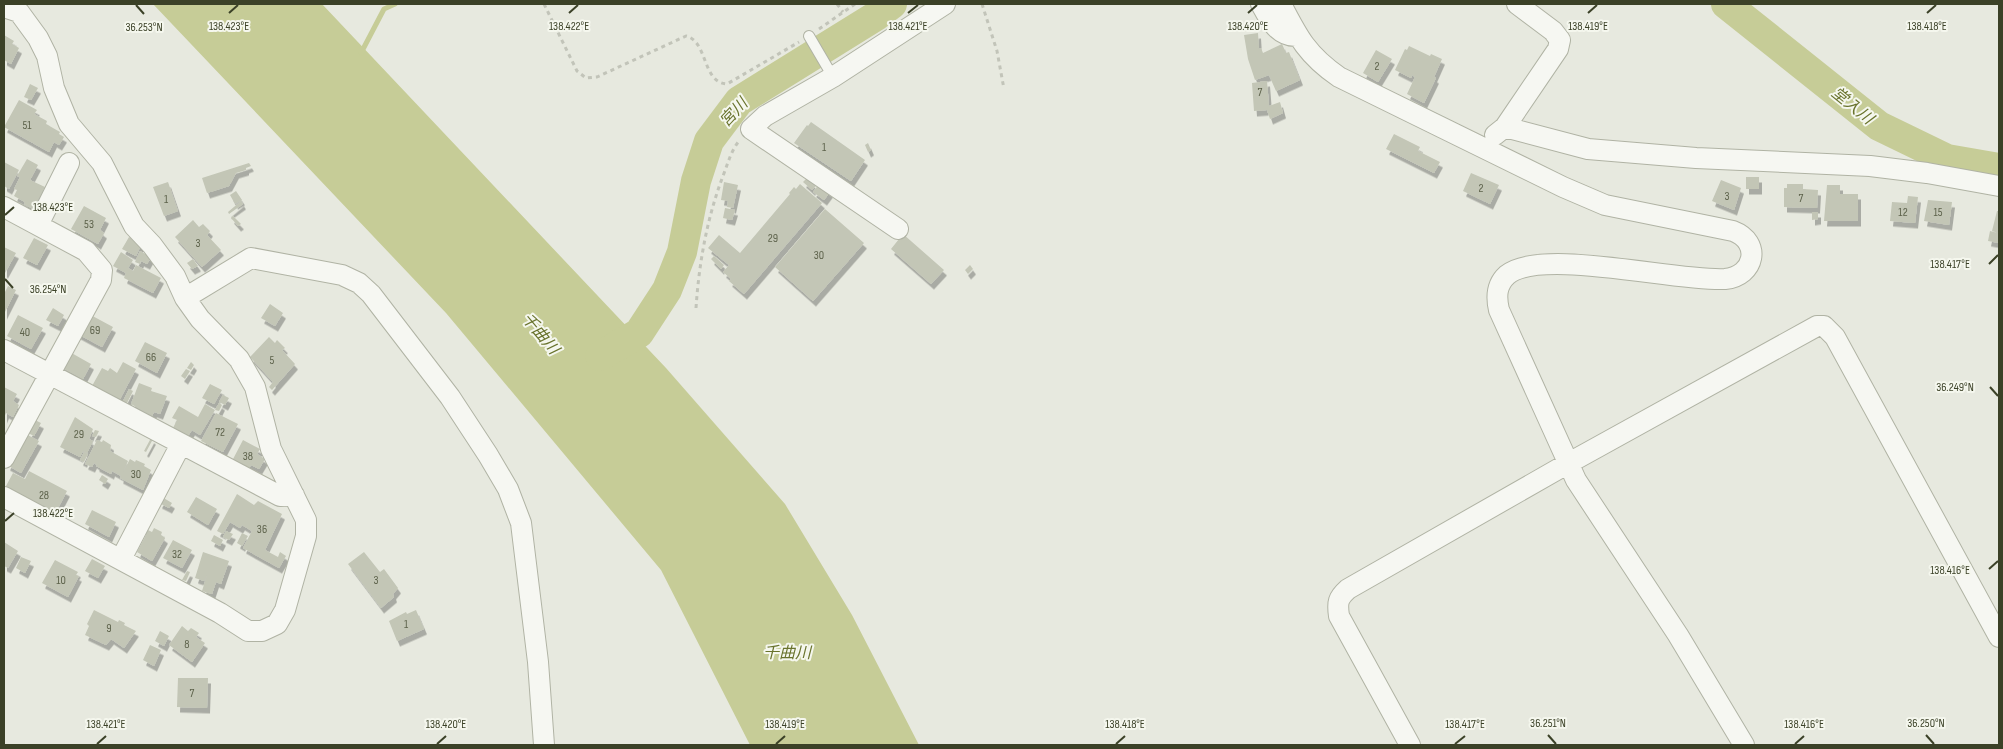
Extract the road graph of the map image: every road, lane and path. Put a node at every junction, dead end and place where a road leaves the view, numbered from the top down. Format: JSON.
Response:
{"nodes":[{"id":1,"x":544,"y":4,"type":"edge"},
{"id":2,"x":837,"y":4,"type":"edge"},
{"id":3,"x":855,"y":4,"type":"edge"},
{"id":4,"x":944,"y":4,"type":"edge"},
{"id":5,"x":982,"y":4,"type":"edge"},
{"id":6,"x":1261,"y":4,"type":"edge"},
{"id":7,"x":1281,"y":4,"type":"edge"},
{"id":8,"x":1517,"y":4,"type":"edge"},
{"id":9,"x":4,"y":7,"type":"edge"},
{"id":10,"x":843,"y":12,"type":"junction"},
{"id":11,"x":1297,"y":36,"type":"junction"},
{"id":12,"x":810,"y":39,"type":"junction"},
{"id":13,"x":829,"y":70,"type":"junction"},
{"id":14,"x":1004,"y":88,"type":"dead end"},
{"id":15,"x":1504,"y":127,"type":"junction"},
{"id":16,"x":751,"y":129,"type":"junction"},
{"id":17,"x":1482,"y":147,"type":"junction"},
{"id":18,"x":68,"y":163,"type":"dead end"},
{"id":19,"x":1999,"y":186,"type":"edge"},
{"id":20,"x":4,"y":207,"type":"edge"},
{"id":21,"x":38,"y":225,"type":"junction"},
{"id":22,"x":898,"y":229,"type":"dead end"},
{"id":23,"x":185,"y":298,"type":"junction"},
{"id":24,"x":696,"y":308,"type":"dead end"},
{"id":25,"x":4,"y":350,"type":"edge"},
{"id":26,"x":49,"y":374,"type":"junction"},
{"id":27,"x":181,"y":444,"type":"junction"},
{"id":28,"x":4,"y":458,"type":"edge"},
{"id":29,"x":1567,"y":464,"type":"junction"},
{"id":30,"x":294,"y":495,"type":"junction"},
{"id":31,"x":4,"y":497,"type":"edge"},
{"id":32,"x":121,"y":559,"type":"junction"},
{"id":33,"x":1999,"y":637,"type":"edge"},
{"id":34,"x":544,"y":745,"type":"edge"},
{"id":35,"x":1410,"y":745,"type":"edge"},
{"id":36,"x":1744,"y":745,"type":"edge"}],
"edges":[{"from":1,"to":12,"type":"path"},
{"from":2,"to":10,"type":"path"},
{"from":3,"to":10,"type":"path"},
{"from":4,"to":13,"type":"street"},
{"from":5,"to":14,"type":"path"},
{"from":6,"to":11,"type":"street"},
{"from":7,"to":11,"type":"street"},
{"from":8,"to":15,"type":"street"},
{"from":9,"to":23,"type":"street"},
{"from":10,"to":12,"type":"path"},
{"from":11,"to":17,"type":"street"},
{"from":12,"to":13,"type":"lane"},
{"from":13,"to":16,"type":"street"},
{"from":15,"to":17,"type":"street"},
{"from":15,"to":19,"type":"street"},
{"from":16,"to":22,"type":"street"},
{"from":16,"to":24,"type":"path"},
{"from":17,"to":29,"type":"street"},
{"from":18,"to":21,"type":"street"},
{"from":20,"to":21,"type":"street"},
{"from":21,"to":26,"type":"street"},
{"from":23,"to":30,"type":"street"},
{"from":23,"to":34,"type":"street"},
{"from":25,"to":26,"type":"street"},
{"from":26,"to":27,"type":"street"},
{"from":26,"to":28,"type":"street"},
{"from":27,"to":30,"type":"street"},
{"from":27,"to":32,"type":"street"},
{"from":29,"to":33,"type":"street"},
{"from":29,"to":35,"type":"street"},
{"from":29,"to":36,"type":"street"},
{"from":30,"to":32,"type":"street"},
{"from":31,"to":32,"type":"street"}]}
